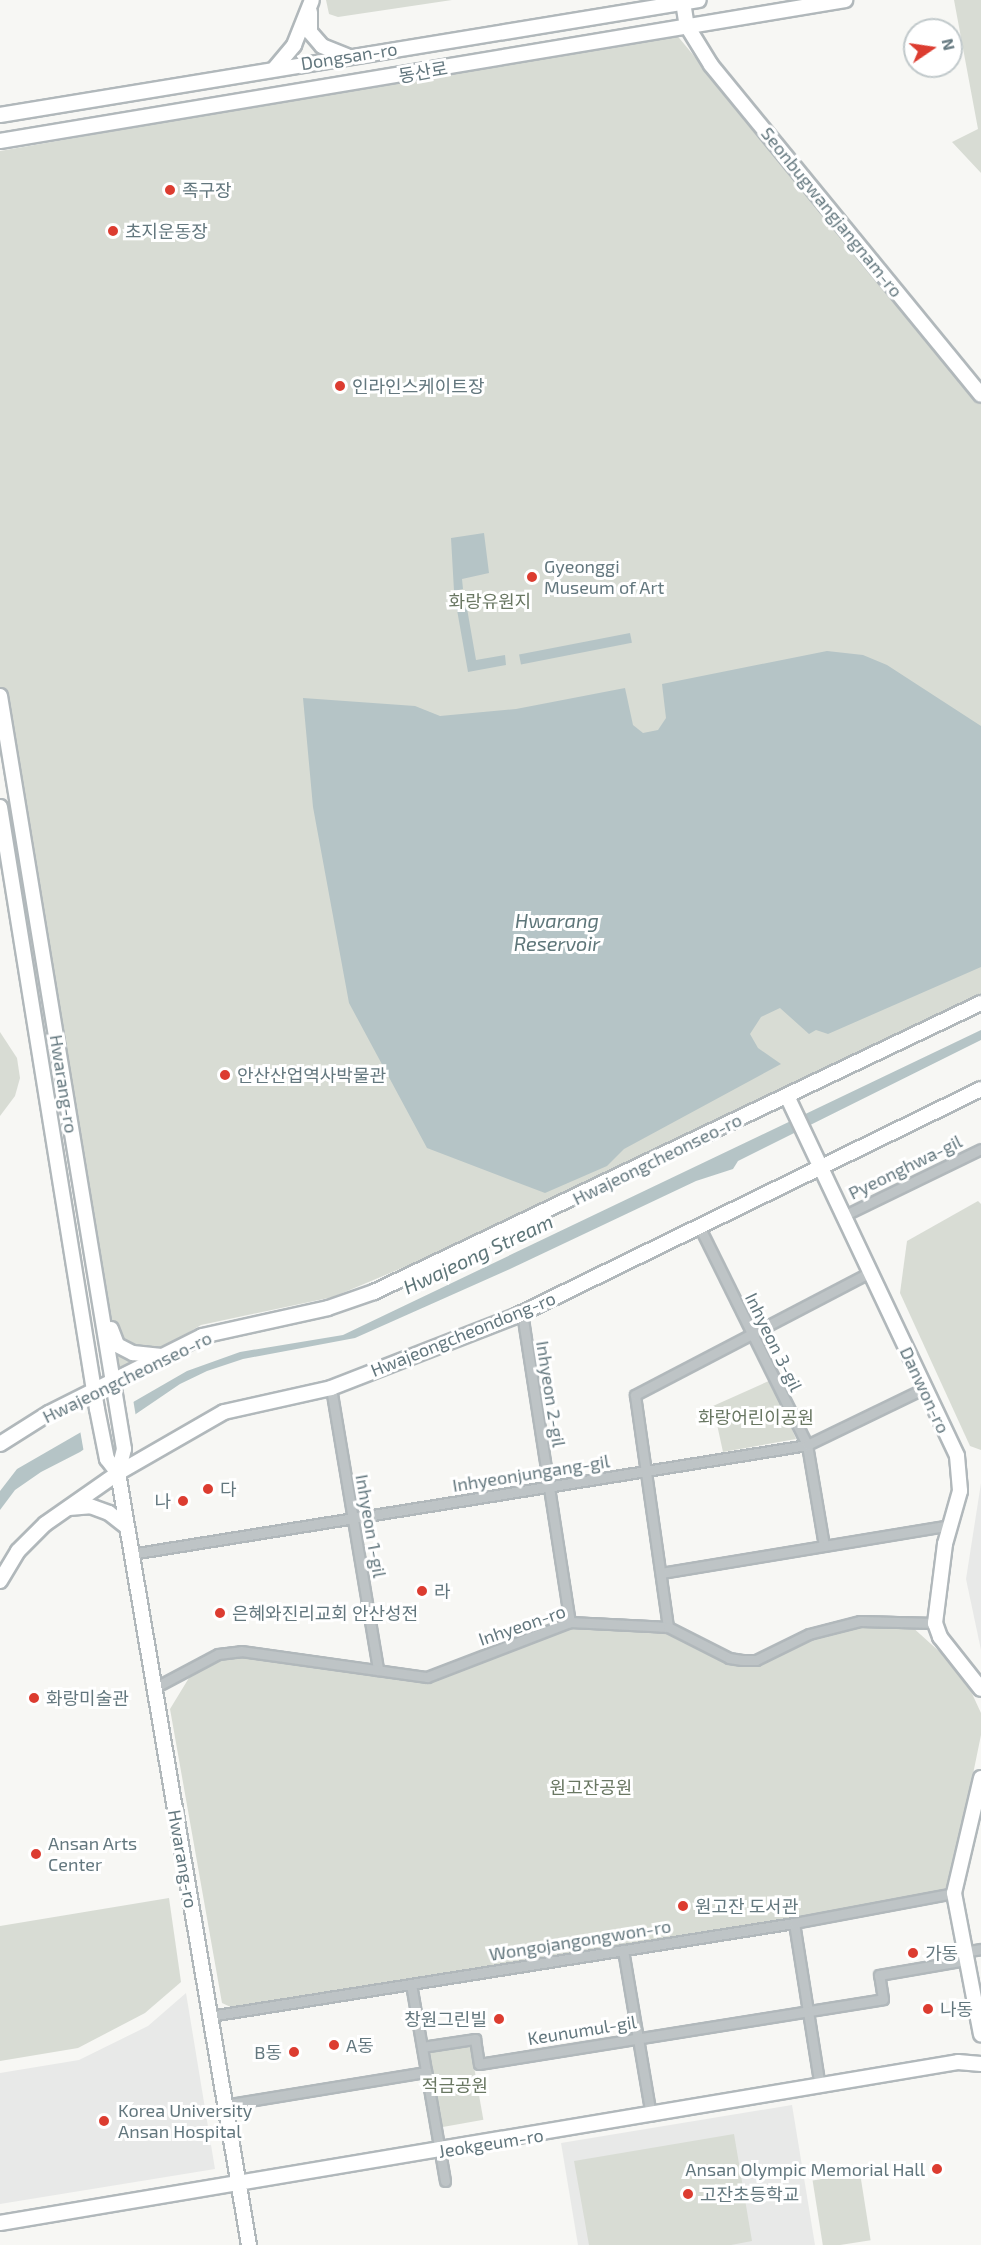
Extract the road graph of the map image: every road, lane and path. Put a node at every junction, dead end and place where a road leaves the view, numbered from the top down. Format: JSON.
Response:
{"nodes":[{"id":1,"x":699,"y":0,"type":"edge"},
{"id":2,"x":845,"y":0,"type":"edge"},
{"id":3,"x":683,"y":1,"type":"edge"},
{"id":4,"x":311,"y":2,"type":"edge"},
{"id":5,"x":687,"y":26,"type":"junction"},
{"id":6,"x":348,"y":56,"type":"junction"},
{"id":7,"x":275,"y":68,"type":"junction"},
{"id":8,"x":0,"y":115,"type":"edge"},
{"id":9,"x":20,"y":138,"type":"junction"},
{"id":10,"x":0,"y":141,"type":"edge"},
{"id":11,"x":0,"y":147,"type":"edge"},
{"id":12,"x":975,"y":381,"type":"edge"},
{"id":13,"x":981,"y":395,"type":"edge"},
{"id":14,"x":0,"y":696,"type":"edge"},
{"id":15,"x":1,"y":823,"type":"edge"},
{"id":16,"x":21,"y":824,"type":"junction"},
{"id":17,"x":981,"y":1004,"type":"edge"},
{"id":18,"x":981,"y":1089,"type":"edge"},
{"id":19,"x":788,"y":1100,"type":"junction"},
{"id":20,"x":981,"y":1149,"type":"edge"},
{"id":21,"x":821,"y":1169,"type":"junction"},
{"id":22,"x":843,"y":1216,"type":"junction"},
{"id":23,"x":699,"y":1226,"type":"junction"},
{"id":24,"x":870,"y":1272,"type":"junction"},
{"id":25,"x":100,"y":1299,"type":"junction"},
{"id":26,"x":522,"y":1313,"type":"junction"},
{"id":27,"x":752,"y":1334,"type":"junction"},
{"id":28,"x":164,"y":1356,"type":"junction"},
{"id":29,"x":114,"y":1382,"type":"junction"},
{"id":30,"x":331,"y":1388,"type":"junction"},
{"id":31,"x":925,"y":1388,"type":"junction"},
{"id":32,"x":95,"y":1392,"type":"junction"},
{"id":33,"x":0,"y":1444,"type":"edge"},
{"id":34,"x":807,"y":1445,"type":"junction"},
{"id":35,"x":646,"y":1471,"type":"junction"},
{"id":36,"x":118,"y":1473,"type":"junction"},
{"id":37,"x":549,"y":1487,"type":"junction"},
{"id":38,"x":66,"y":1509,"type":"junction"},
{"id":39,"x":352,"y":1518,"type":"junction"},
{"id":40,"x":951,"y":1525,"type":"junction"},
{"id":41,"x":127,"y":1527,"type":"junction"},
{"id":42,"x":824,"y":1546,"type":"junction"},
{"id":43,"x":131,"y":1554,"type":"junction"},
{"id":44,"x":661,"y":1573,"type":"junction"},
{"id":45,"x":0,"y":1581,"type":"edge"},
{"id":46,"x":570,"y":1622,"type":"junction"},
{"id":47,"x":935,"y":1623,"type":"junction"},
{"id":48,"x":668,"y":1627,"type":"junction"},
{"id":49,"x":378,"y":1670,"type":"junction"},
{"id":50,"x":154,"y":1688,"type":"junction"},
{"id":51,"x":981,"y":1689,"type":"edge"},
{"id":52,"x":981,"y":1778,"type":"edge"},
{"id":53,"x":954,"y":1893,"type":"junction"},
{"id":54,"x":794,"y":1923,"type":"junction"},
{"id":55,"x":981,"y":1949,"type":"edge"},
{"id":56,"x":623,"y":1950,"type":"junction"},
{"id":57,"x":965,"y":1956,"type":"junction"},
{"id":58,"x":411,"y":1984,"type":"junction"},
{"id":59,"x":808,"y":2009,"type":"junction"},
{"id":60,"x":210,"y":2016,"type":"junction"},
{"id":61,"x":981,"y":2034,"type":"edge"},
{"id":62,"x":638,"y":2038,"type":"junction"},
{"id":63,"x":422,"y":2047,"type":"junction"},
{"id":64,"x":981,"y":2064,"type":"edge"},
{"id":65,"x":426,"y":2072,"type":"junction"},
{"id":66,"x":820,"y":2087,"type":"junction"},
{"id":67,"x":224,"y":2105,"type":"junction"},
{"id":68,"x":651,"y":2116,"type":"junction"},
{"id":69,"x":440,"y":2151,"type":"junction"},
{"id":70,"x":445,"y":2181,"type":"dead end"},
{"id":71,"x":238,"y":2183,"type":"junction"},
{"id":72,"x":0,"y":2223,"type":"edge"},
{"id":73,"x":249,"y":2245,"type":"edge"}],
"edges":[{"from":1,"to":3,"type":"street","name":"Dongsan-ro"},
{"from":2,"to":5,"type":"street","name":"동산로"},
{"from":3,"to":5,"type":"street"},
{"from":3,"to":6,"type":"street","name":"Dongsan-ro"},
{"from":4,"to":6,"type":"street"},
{"from":4,"to":7,"type":"street"},
{"from":5,"to":9,"type":"street","name":"동산로"},
{"from":5,"to":12,"type":"street","name":"Seonbugwangjangnam-ro"},
{"from":6,"to":7,"type":"street","name":"Dongsan-ro"},
{"from":7,"to":8,"type":"street","name":"Dongsan-ro"},
{"from":9,"to":10,"type":"street","name":"동산로"},
{"from":9,"to":11,"type":"street"},
{"from":12,"to":13,"type":"street","name":"Seonbugwangjangnam-ro"},
{"from":14,"to":16,"type":"street","name":"Hwarang-ro"},
{"from":15,"to":16,"type":"street"},
{"from":15,"to":32,"type":"street","name":"Hwarang-ro"},
{"from":16,"to":25,"type":"street","name":"Hwarang-ro"},
{"from":17,"to":19,"type":"street","name":"Hwajeongcheonseo-ro"},
{"from":18,"to":21,"type":"street","name":"Hwajeongcheondong-ro"},
{"from":19,"to":21,"type":"street","name":"Danwon-ro"},
{"from":19,"to":28,"type":"street","name":"Hwajeongcheonseo-ro"},
{"from":20,"to":22,"type":"street","name":"Pyeonghwa-gil"},
{"from":21,"to":22,"type":"street","name":"Danwon-ro"},
{"from":21,"to":23,"type":"street","name":"Hwajeongcheondong-ro"},
{"from":22,"to":24,"type":"street","name":"Danwon-ro"},
{"from":23,"to":26,"type":"street","name":"Hwajeongcheondong-ro"},
{"from":23,"to":27,"type":"street","name":"Inhyeon 3-gil"},
{"from":24,"to":27,"type":"street"},
{"from":24,"to":31,"type":"street","name":"Danwon-ro"},
{"from":25,"to":28,"type":"street"},
{"from":25,"to":29,"type":"street","name":"Hwarang-ro"},
{"from":26,"to":30,"type":"street","name":"Hwajeongcheondong-ro"},
{"from":26,"to":37,"type":"street","name":"Inhyeon 2-gil"},
{"from":27,"to":34,"type":"street","name":"Inhyeon 3-gil"},
{"from":27,"to":35,"type":"street"},
{"from":28,"to":29,"type":"street","name":"Hwajeongcheonseo-ro"},
{"from":29,"to":32,"type":"street","name":"Hwajeongcheonseo-ro"},
{"from":29,"to":36,"type":"street","name":"Hwarang-ro"},
{"from":30,"to":36,"type":"street","name":"Hwajeongcheondong-ro"},
{"from":30,"to":39,"type":"street","name":"Inhyeon 1-gil"},
{"from":31,"to":34,"type":"street","name":"Inhyeonjungang-gil"},
{"from":31,"to":40,"type":"street","name":"Danwon-ro"},
{"from":32,"to":33,"type":"street","name":"Hwajeongcheonseo-ro"},
{"from":32,"to":36,"type":"street","name":"Hwarang-ro"},
{"from":34,"to":35,"type":"street","name":"Inhyeonjungang-gil"},
{"from":34,"to":42,"type":"street","name":"Inhyeon 3-gil"},
{"from":35,"to":37,"type":"street","name":"Inhyeonjungang-gil"},
{"from":35,"to":44,"type":"street"},
{"from":36,"to":38,"type":"street","name":"Hwajeongcheondong-ro"},
{"from":36,"to":41,"type":"street","name":"Hwarang-ro"},
{"from":37,"to":39,"type":"street","name":"Inhyeonjungang-gil"},
{"from":37,"to":46,"type":"street","name":"Inhyeon 2-gil"},
{"from":38,"to":41,"type":"street"},
{"from":38,"to":45,"type":"street","name":"Hwajeongcheondong-ro"},
{"from":39,"to":43,"type":"street","name":"Inhyeonjungang-gil"},
{"from":39,"to":49,"type":"street","name":"Inhyeon 1-gil"},
{"from":40,"to":42,"type":"street"},
{"from":40,"to":47,"type":"street","name":"Danwon-ro"},
{"from":41,"to":43,"type":"street","name":"Hwarang-ro"},
{"from":42,"to":44,"type":"street"},
{"from":43,"to":50,"type":"street","name":"Hwarang-ro"},
{"from":44,"to":48,"type":"street"},
{"from":46,"to":48,"type":"street","name":"Inhyeon-ro"},
{"from":46,"to":49,"type":"street","name":"Inhyeon-ro"},
{"from":47,"to":48,"type":"street","name":"Inhyeon-ro"},
{"from":47,"to":51,"type":"street"},
{"from":49,"to":50,"type":"street","name":"Inhyeon-ro"},
{"from":50,"to":60,"type":"street","name":"Hwarang-ro"},
{"from":52,"to":53,"type":"street"},
{"from":53,"to":54,"type":"street","name":"Wongojangongwon-ro"},
{"from":53,"to":57,"type":"street"},
{"from":54,"to":56,"type":"street","name":"Wongojangongwon-ro"},
{"from":54,"to":59,"type":"street"},
{"from":55,"to":57,"type":"street"},
{"from":56,"to":58,"type":"street","name":"Wongojangongwon-ro"},
{"from":56,"to":62,"type":"street"},
{"from":57,"to":59,"type":"street","name":"Keunumul-gil"},
{"from":57,"to":61,"type":"street"},
{"from":58,"to":60,"type":"street","name":"Wongojangongwon-ro"},
{"from":58,"to":63,"type":"street"},
{"from":59,"to":62,"type":"street","name":"Keunumul-gil"},
{"from":59,"to":66,"type":"street"},
{"from":60,"to":67,"type":"street","name":"Hwarang-ro"},
{"from":62,"to":63,"type":"street","name":"Keunumul-gil"},
{"from":62,"to":68,"type":"street"},
{"from":63,"to":65,"type":"street"},
{"from":64,"to":66,"type":"street","name":"Jeokgeum-ro"},
{"from":65,"to":67,"type":"street"},
{"from":65,"to":69,"type":"street"},
{"from":66,"to":68,"type":"street","name":"Jeokgeum-ro"},
{"from":67,"to":71,"type":"street","name":"Hwarang-ro"},
{"from":68,"to":69,"type":"street","name":"Jeokgeum-ro"},
{"from":69,"to":70,"type":"street"},
{"from":69,"to":71,"type":"street","name":"Jeokgeum-ro"},
{"from":71,"to":72,"type":"street","name":"Jeokgeum-ro"},
{"from":71,"to":73,"type":"street","name":"Hwarang-ro"}]}
